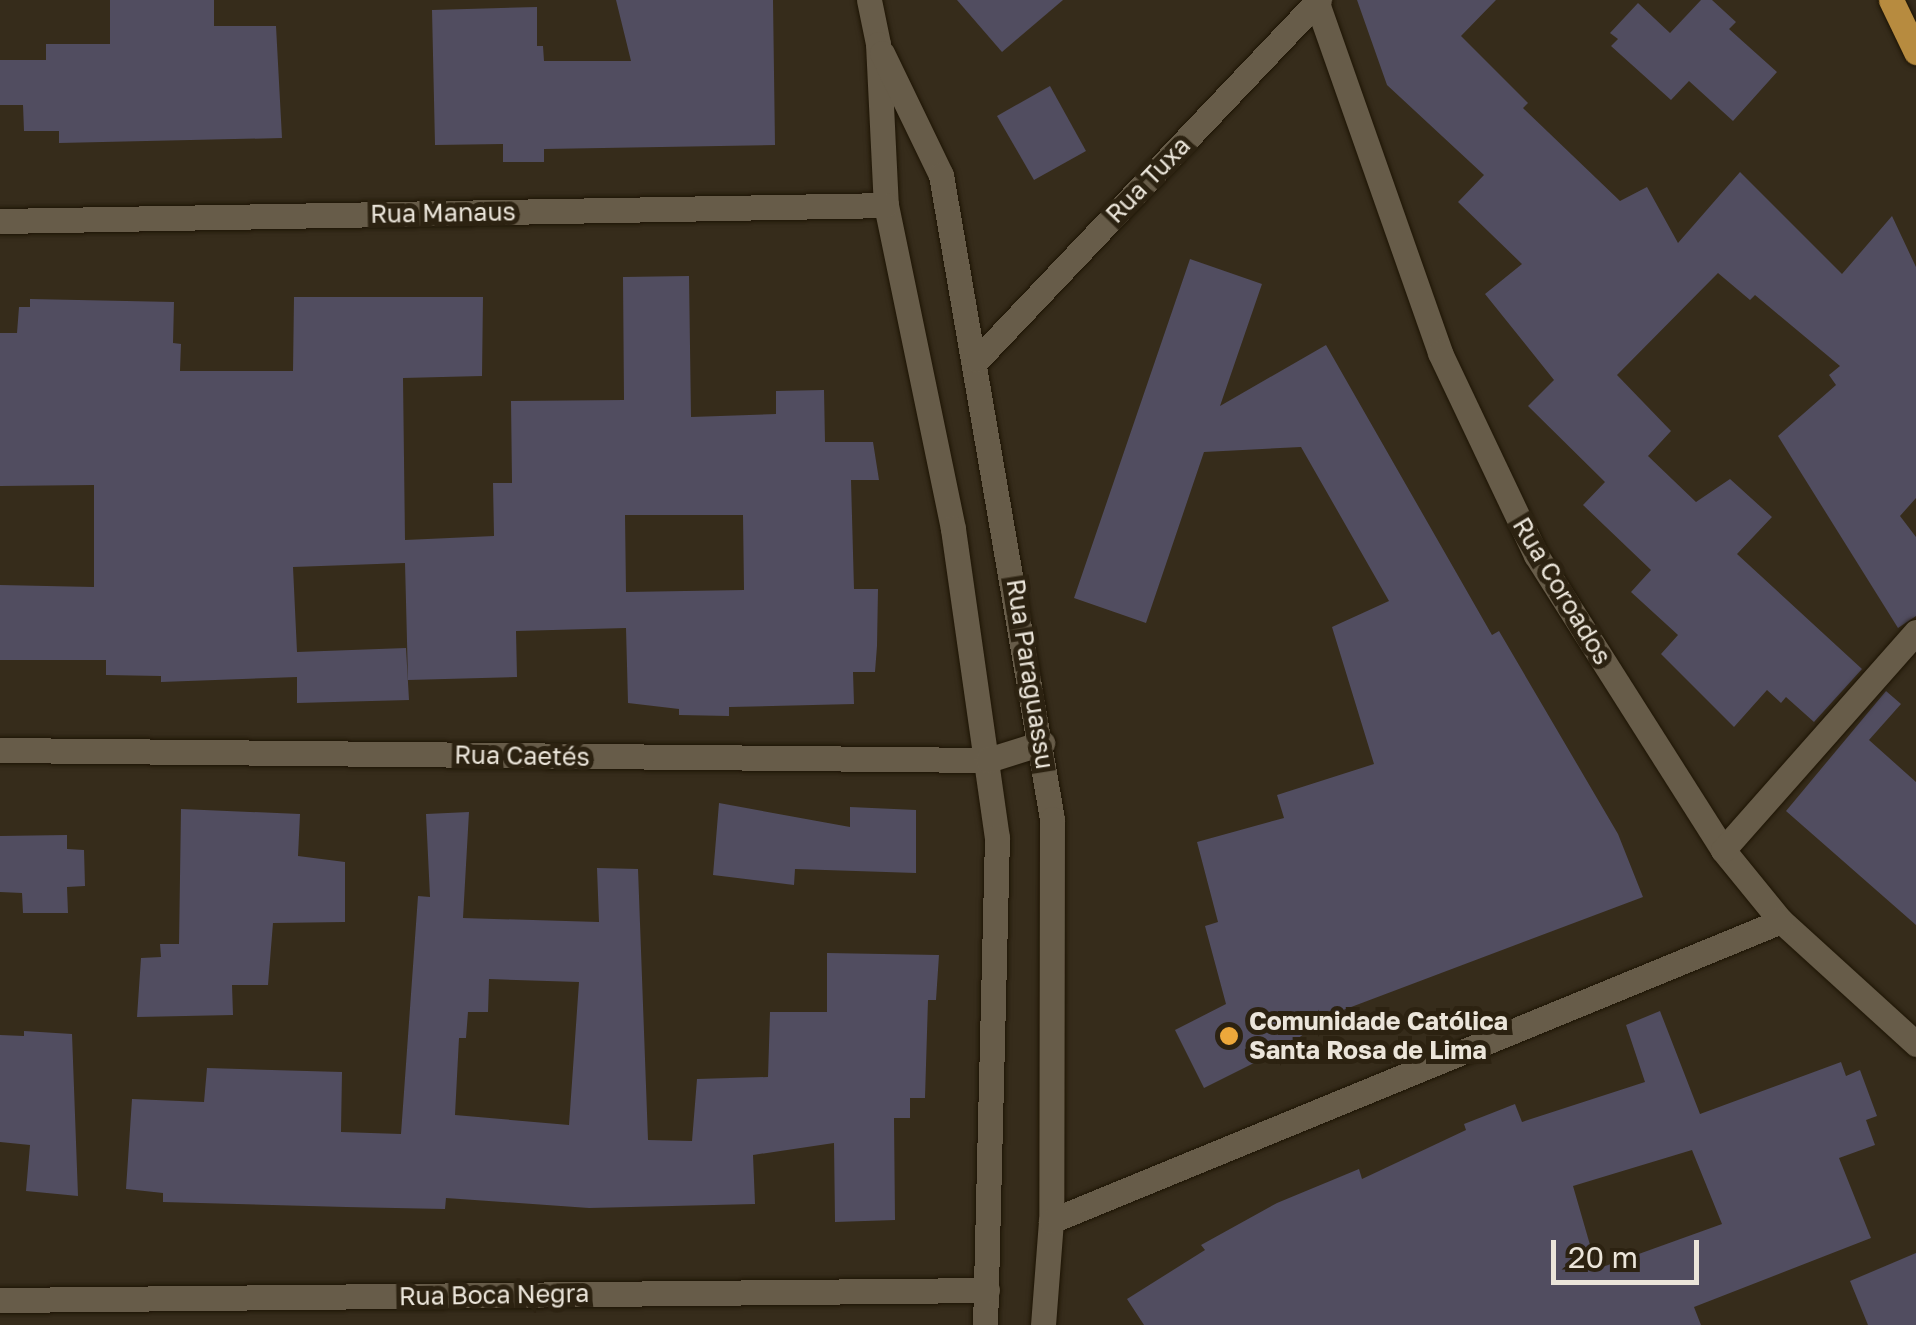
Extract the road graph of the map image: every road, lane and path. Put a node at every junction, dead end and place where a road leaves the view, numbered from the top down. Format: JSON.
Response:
{"nodes":[{"id":1,"x":869,"y":0,"type":"edge"},
{"id":2,"x":1891,"y":0,"type":"edge"},
{"id":3,"x":1318,"y":1,"type":"edge"},
{"id":4,"x":878,"y":44,"type":"junction"},
{"id":5,"x":1916,"y":52,"type":"edge"},
{"id":6,"x":886,"y":205,"type":"junction"},
{"id":7,"x":0,"y":221,"type":"edge"},
{"id":8,"x":977,"y":360,"type":"junction"},
{"id":9,"x":1916,"y":632,"type":"edge"},
{"id":10,"x":1042,"y":743,"type":"junction"},
{"id":11,"x":0,"y":750,"type":"edge"},
{"id":12,"x":988,"y":760,"type":"junction"},
{"id":13,"x":1723,"y":850,"type":"junction"},
{"id":14,"x":1780,"y":921,"type":"junction"},
{"id":15,"x":1916,"y":1044,"type":"edge"},
{"id":16,"x":1051,"y":1222,"type":"junction"},
{"id":17,"x":987,"y":1290,"type":"junction"},
{"id":18,"x":0,"y":1300,"type":"edge"},
{"id":19,"x":984,"y":1325,"type":"edge"},
{"id":20,"x":1043,"y":1325,"type":"edge"}],
"edges":[{"from":1,"to":4,"type":"street","name":"Rua Paraguassu"},
{"from":2,"to":5,"type":"main road"},
{"from":3,"to":8,"type":"street","name":"Rua Tuxa"},
{"from":3,"to":13,"type":"street","name":"Rua Coroados"},
{"from":4,"to":6,"type":"street","name":"Rua Paraguassu"},
{"from":4,"to":8,"type":"street","name":"Rua Paraguassu"},
{"from":6,"to":7,"type":"street","name":"Rua Manaus"},
{"from":6,"to":12,"type":"street","name":"Rua Paraguassu"},
{"from":8,"to":10,"type":"street","name":"Rua Paraguassu"},
{"from":9,"to":13,"type":"street"},
{"from":10,"to":12,"type":"street","name":"Rua Caetés"},
{"from":10,"to":16,"type":"street","name":"Rua Paraguassu"},
{"from":11,"to":12,"type":"street","name":"Rua Caetés"},
{"from":12,"to":17,"type":"street","name":"Rua Paraguassu"},
{"from":13,"to":14,"type":"street","name":"Rua Coroados"},
{"from":14,"to":15,"type":"street","name":"Rua Coroados"},
{"from":14,"to":16,"type":"street"},
{"from":16,"to":20,"type":"street","name":"Rua Paraguassu"},
{"from":17,"to":18,"type":"street","name":"Rua Boca Negra"},
{"from":17,"to":19,"type":"street","name":"Rua Paraguassu"}]}
